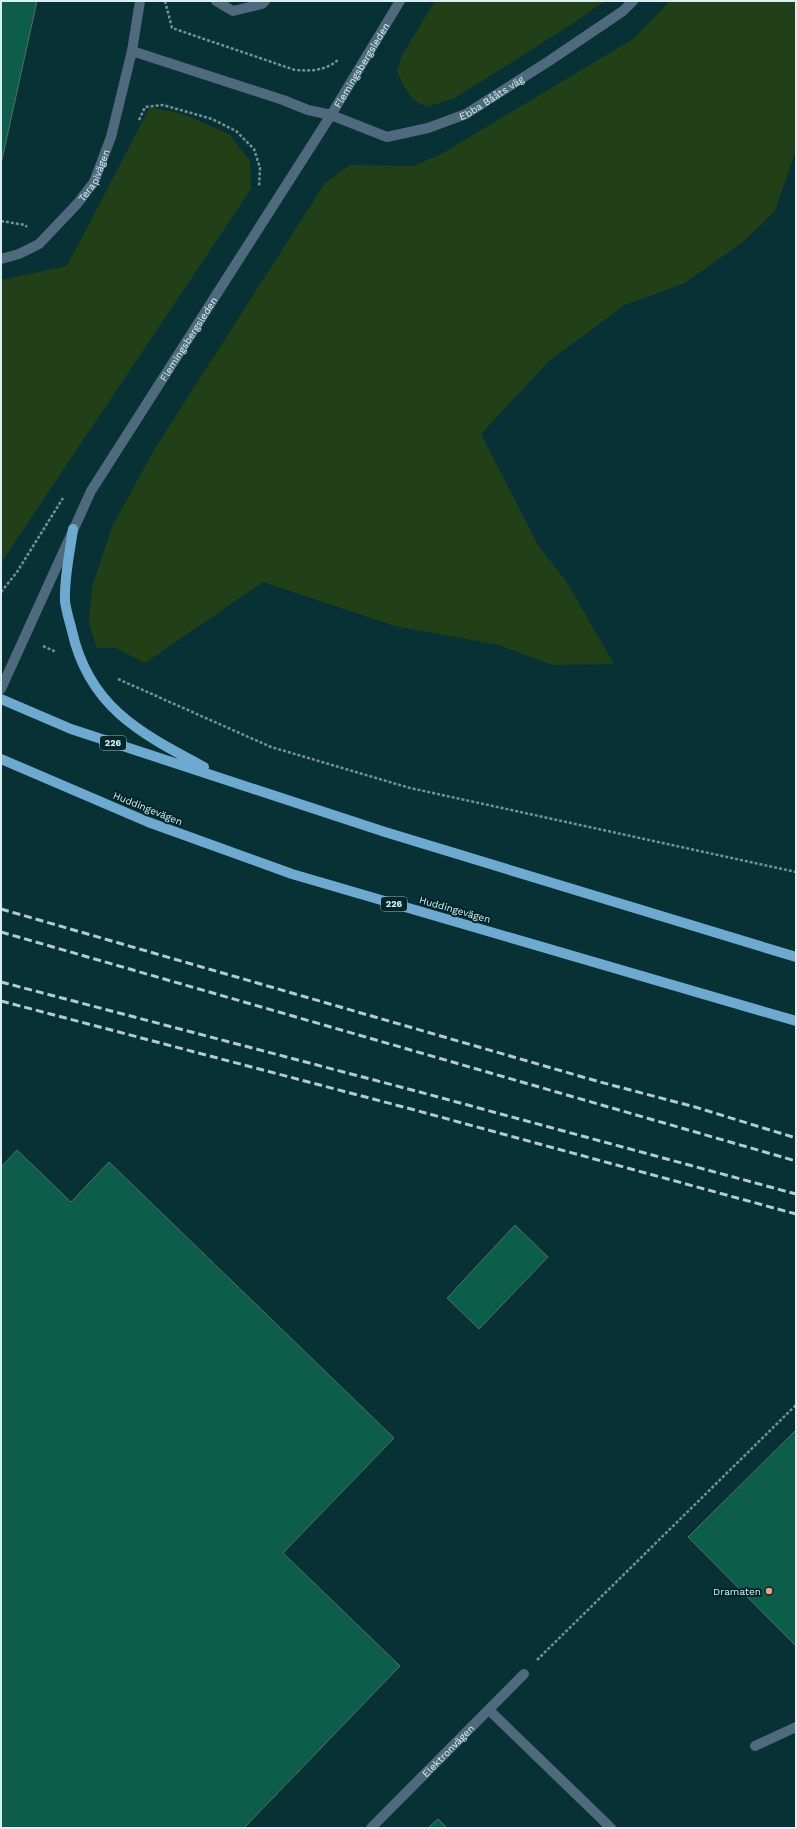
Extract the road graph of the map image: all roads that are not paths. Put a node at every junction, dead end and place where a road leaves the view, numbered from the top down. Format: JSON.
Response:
{"nodes":[{"id":1,"x":140,"y":1,"type":"edge"},
{"id":2,"x":216,"y":1,"type":"edge"},
{"id":3,"x":265,"y":1,"type":"edge"},
{"id":4,"x":400,"y":1,"type":"edge"},
{"id":5,"x":633,"y":1,"type":"edge"},
{"id":6,"x":132,"y":51,"type":"junction"},
{"id":7,"x":331,"y":115,"type":"junction"},
{"id":8,"x":1,"y":259,"type":"edge"},
{"id":9,"x":73,"y":529,"type":"junction"},
{"id":10,"x":1,"y":689,"type":"edge"},
{"id":11,"x":1,"y":699,"type":"edge"},
{"id":12,"x":1,"y":759,"type":"edge"},
{"id":13,"x":227,"y":779,"type":"junction"},
{"id":14,"x":796,"y":957,"type":"edge"},
{"id":15,"x":796,"y":1021,"type":"edge"},
{"id":16,"x":524,"y":1674,"type":"road end"},
{"id":17,"x":489,"y":1710,"type":"junction"},
{"id":18,"x":796,"y":1726,"type":"edge"},
{"id":19,"x":754,"y":1746,"type":"dead end"},
{"id":20,"x":371,"y":1828,"type":"edge"},
{"id":21,"x":611,"y":1828,"type":"edge"}],
"edges":[{"from":1,"to":6,"type":"street","name":"Terapivägen"},
{"from":2,"to":3,"type":"street"},
{"from":4,"to":7,"type":"street","name":"Flemingsbergsleden"},
{"from":5,"to":7,"type":"street","name":"Ebba Bååts väg"},
{"from":6,"to":7,"type":"street"},
{"from":6,"to":8,"type":"street","name":"Terapivägen"},
{"from":7,"to":9,"type":"street","name":"Flemingsbergsleden"},
{"from":9,"to":10,"type":"street","name":"Flemingsbergsleden"},
{"from":9,"to":13,"type":"main road"},
{"from":11,"to":13,"type":"main road","number":"226"},
{"from":12,"to":15,"type":"main road","name":"Huddingevägen","number":"226"},
{"from":13,"to":14,"type":"main road","number":"226"},
{"from":16,"to":17,"type":"street","name":"Elektronvägen"},
{"from":17,"to":20,"type":"street","name":"Elektronvägen"},
{"from":17,"to":21,"type":"street"},
{"from":18,"to":19,"type":"street"}]}
